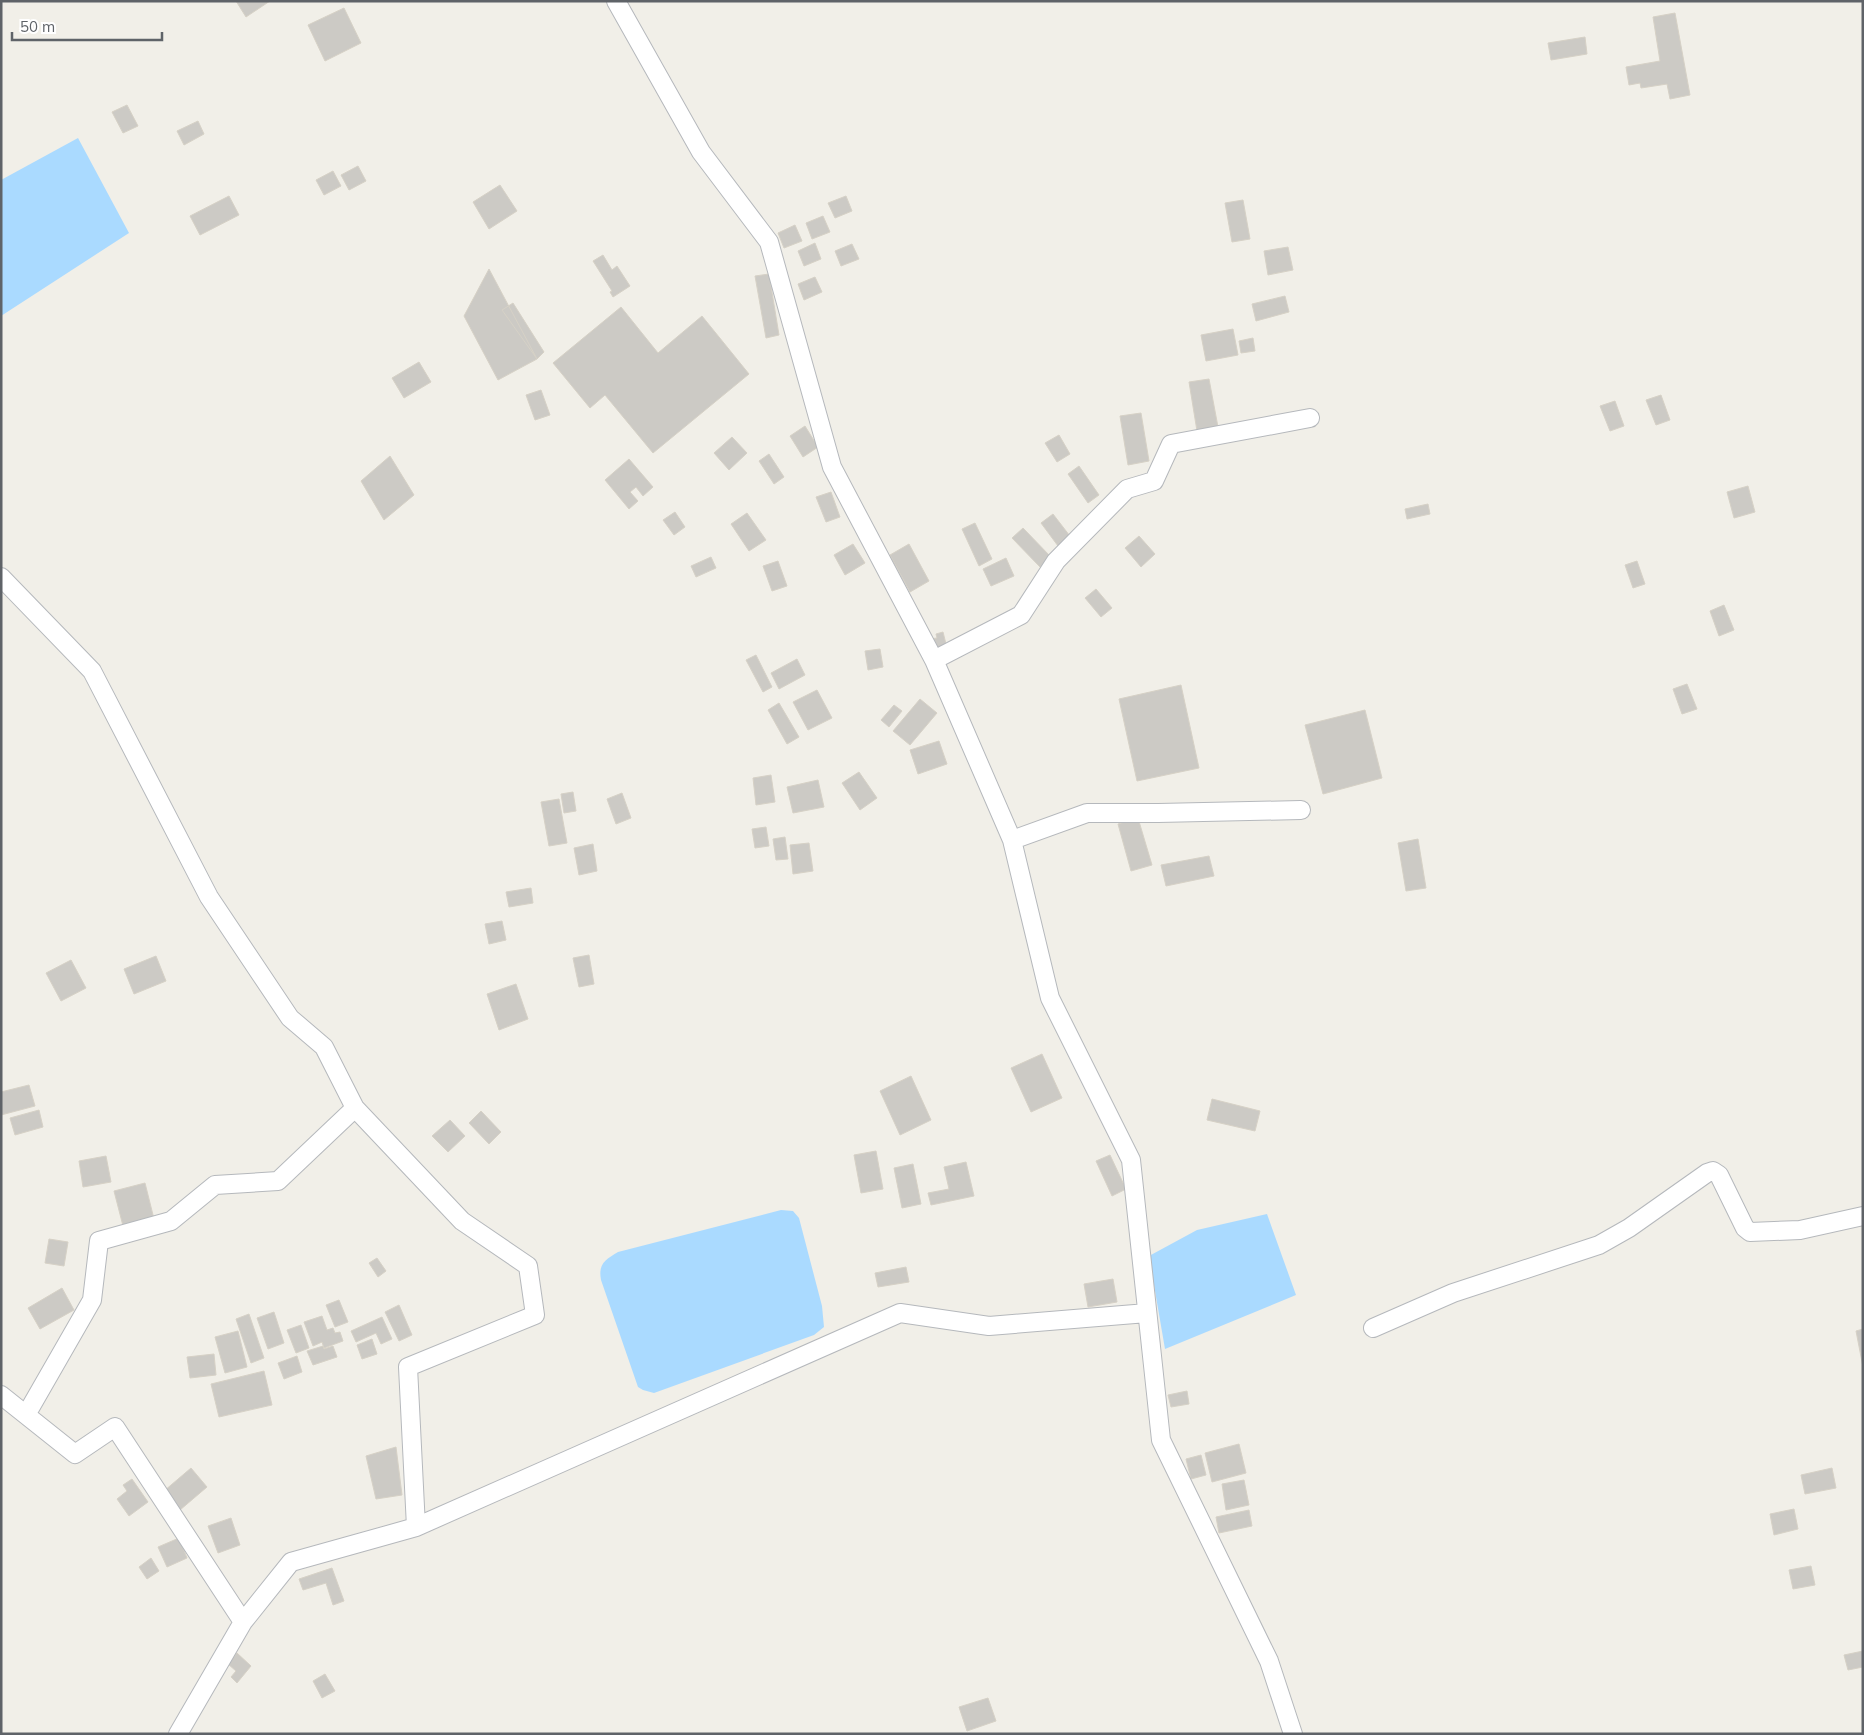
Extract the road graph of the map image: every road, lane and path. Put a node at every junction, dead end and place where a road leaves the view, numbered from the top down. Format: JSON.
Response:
{"nodes":[{"id":1,"x":616,"y":1,"type":"edge"},
{"id":2,"x":1310,"y":418,"type":"dead end"},
{"id":3,"x":1,"y":577,"type":"edge"},
{"id":4,"x":934,"y":660,"type":"junction"},
{"id":5,"x":1300,"y":810,"type":"dead end"},
{"id":6,"x":1012,"y":840,"type":"junction"},
{"id":7,"x":354,"y":1108,"type":"junction"},
{"id":8,"x":1863,"y":1216,"type":"edge"},
{"id":9,"x":1147,"y":1313,"type":"junction"},
{"id":10,"x":1373,"y":1328,"type":"dead end"},
{"id":11,"x":1,"y":1395,"type":"edge"},
{"id":12,"x":26,"y":1415,"type":"junction"},
{"id":13,"x":416,"y":1527,"type":"junction"},
{"id":14,"x":243,"y":1622,"type":"junction"},
{"id":15,"x":178,"y":1734,"type":"edge"},
{"id":16,"x":1294,"y":1734,"type":"edge"}],
"edges":[{"from":1,"to":4,"type":"street"},
{"from":2,"to":4,"type":"street"},
{"from":3,"to":7,"type":"street"},
{"from":4,"to":6,"type":"street"},
{"from":5,"to":6,"type":"street"},
{"from":6,"to":9,"type":"street"},
{"from":7,"to":12,"type":"street"},
{"from":7,"to":13,"type":"street"},
{"from":8,"to":10,"type":"street"},
{"from":9,"to":13,"type":"street"},
{"from":9,"to":16,"type":"street"},
{"from":11,"to":12,"type":"street"},
{"from":12,"to":14,"type":"street"},
{"from":13,"to":14,"type":"street"},
{"from":14,"to":15,"type":"street"}]}
